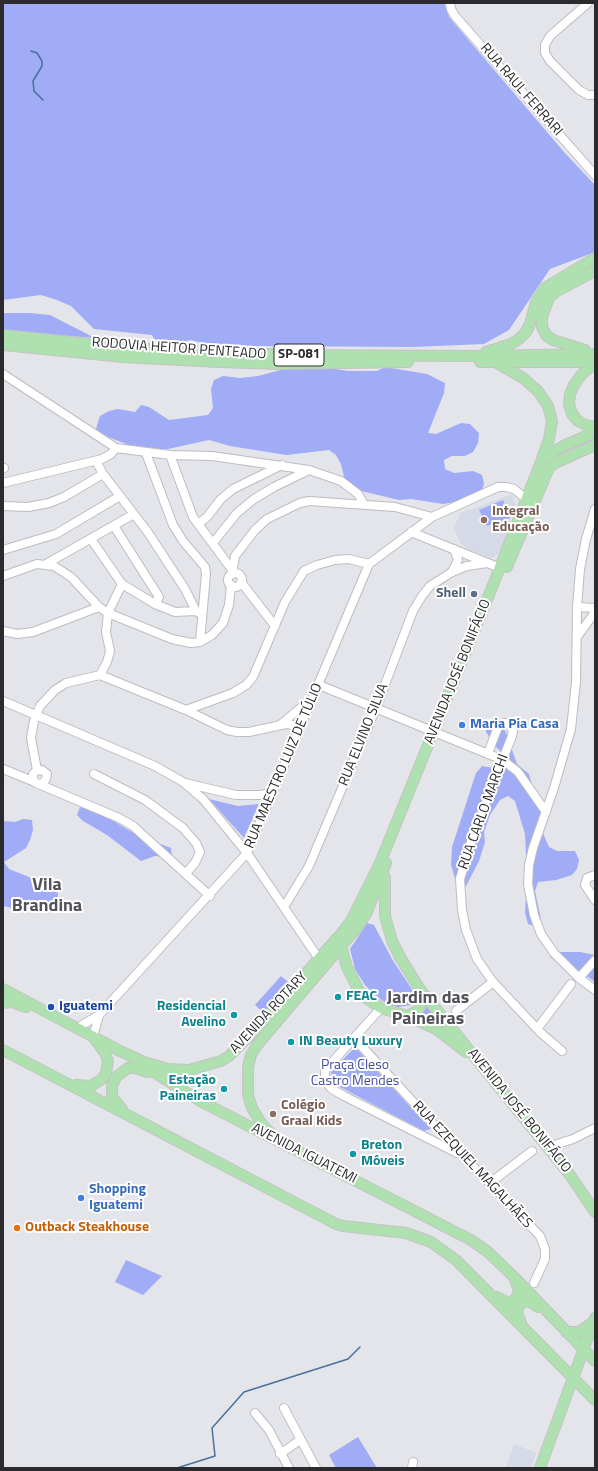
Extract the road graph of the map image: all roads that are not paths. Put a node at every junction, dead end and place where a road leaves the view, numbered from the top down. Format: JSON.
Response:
{"nodes":[{"id":1,"x":450,"y":3,"type":"edge"},
{"id":2,"x":588,"y":3,"type":"edge"},
{"id":3,"x":595,"y":95,"type":"edge"},
{"id":4,"x":595,"y":174,"type":"edge"},
{"id":5,"x":595,"y":258,"type":"edge"},
{"id":6,"x":595,"y":271,"type":"edge"},
{"id":7,"x":3,"y":335,"type":"edge"},
{"id":8,"x":3,"y":345,"type":"edge"},
{"id":9,"x":595,"y":353,"type":"edge"},
{"id":10,"x":475,"y":356,"type":"junction"},
{"id":11,"x":495,"y":362,"type":"junction"},
{"id":12,"x":595,"y":363,"type":"edge"},
{"id":13,"x":3,"y":374,"type":"edge"},
{"id":14,"x":593,"y":431,"type":"edge"},
{"id":15,"x":595,"y":444,"type":"edge"},
{"id":16,"x":116,"y":448,"type":"junction"},
{"id":17,"x":146,"y":453,"type":"junction"},
{"id":18,"x":170,"y":455,"type":"junction"},
{"id":19,"x":542,"y":459,"type":"junction"},
{"id":20,"x":96,"y":461,"type":"junction"},
{"id":21,"x":282,"y":465,"type":"junction"},
{"id":22,"x":309,"y":470,"type":"junction"},
{"id":23,"x":103,"y":474,"type":"junction"},
{"id":24,"x":3,"y":483,"type":"edge"},
{"id":25,"x":120,"y":496,"type":"junction"},
{"id":26,"x":525,"y":498,"type":"junction"},
{"id":27,"x":364,"y":504,"type":"junction"},
{"id":28,"x":3,"y":506,"type":"edge"},
{"id":29,"x":595,"y":509,"type":"edge"},
{"id":30,"x":134,"y":514,"type":"junction"},
{"id":31,"x":432,"y":517,"type":"junction"},
{"id":32,"x":198,"y":524,"type":"junction"},
{"id":33,"x":114,"y":526,"type":"junction"},
{"id":34,"x":595,"y":530,"type":"edge"},
{"id":35,"x":411,"y":532,"type":"junction"},
{"id":36,"x":91,"y":538,"type":"junction"},
{"id":37,"x":586,"y":539,"type":"junction"},
{"id":38,"x":213,"y":544,"type":"junction"},
{"id":39,"x":454,"y":548,"type":"junction"},
{"id":40,"x":3,"y":550,"type":"edge"},
{"id":41,"x":487,"y":563,"type":"junction"},
{"id":42,"x":46,"y":564,"type":"junction"},
{"id":43,"x":369,"y":564,"type":"junction"},
{"id":44,"x":500,"y":568,"type":"junction"},
{"id":45,"x":233,"y":572,"type":"junction"},
{"id":46,"x":452,"y":572,"type":"junction"},
{"id":47,"x":3,"y":576,"type":"edge"},
{"id":48,"x":122,"y":584,"type":"junction"},
{"id":49,"x":236,"y":584,"type":"junction"},
{"id":50,"x":156,"y":604,"type":"junction"},
{"id":51,"x":99,"y":607,"type":"junction"},
{"id":52,"x":577,"y":607,"type":"junction"},
{"id":53,"x":595,"y":608,"type":"edge"},
{"id":54,"x":595,"y":612,"type":"edge"},
{"id":55,"x":108,"y":613,"type":"junction"},
{"id":56,"x":199,"y":613,"type":"junction"},
{"id":57,"x":274,"y":626,"type":"junction"},
{"id":58,"x":3,"y":631,"type":"edge"},
{"id":59,"x":577,"y":637,"type":"junction"},
{"id":60,"x":200,"y":642,"type":"junction"},
{"id":61,"x":100,"y":675,"type":"junction"},
{"id":62,"x":318,"y":685,"type":"junction"},
{"id":63,"x":313,"y":698,"type":"junction"},
{"id":64,"x":3,"y":701,"type":"edge"},
{"id":65,"x":208,"y":702,"type":"junction"},
{"id":66,"x":376,"y":708,"type":"junction"},
{"id":67,"x":186,"y":710,"type":"junction"},
{"id":68,"x":36,"y":715,"type":"junction"},
{"id":69,"x":209,"y":722,"type":"junction"},
{"id":70,"x":279,"y":726,"type":"junction"},
{"id":71,"x":300,"y":726,"type":"junction"},
{"id":72,"x":436,"y":733,"type":"junction"},
{"id":73,"x":296,"y":736,"type":"junction"},
{"id":74,"x":488,"y":753,"type":"junction"},
{"id":75,"x":503,"y":760,"type":"junction"},
{"id":76,"x":3,"y":769,"type":"edge"},
{"id":77,"x":37,"y":770,"type":"junction"},
{"id":78,"x":94,"y":774,"type":"dead end"},
{"id":79,"x":183,"y":782,"type":"junction"},
{"id":80,"x":37,"y":783,"type":"junction"},
{"id":81,"x":554,"y":788,"type":"junction"},
{"id":82,"x":211,"y":789,"type":"junction"},
{"id":83,"x":273,"y":793,"type":"junction"},
{"id":84,"x":203,"y":799,"type":"junction"},
{"id":85,"x":541,"y":805,"type":"junction"},
{"id":86,"x":247,"y":853,"type":"junction"},
{"id":87,"x":386,"y":861,"type":"junction"},
{"id":88,"x":186,"y":873,"type":"junction"},
{"id":89,"x":595,"y":875,"type":"edge"},
{"id":90,"x":210,"y":896,"type":"junction"},
{"id":91,"x":595,"y":900,"type":"edge"},
{"id":92,"x":284,"y":907,"type":"junction"},
{"id":93,"x":363,"y":908,"type":"junction"},
{"id":94,"x":340,"y":935,"type":"junction"},
{"id":95,"x":392,"y":941,"type":"junction"},
{"id":96,"x":342,"y":948,"type":"junction"},
{"id":97,"x":323,"y":960,"type":"junction"},
{"id":98,"x":595,"y":960,"type":"edge"},
{"id":99,"x":347,"y":967,"type":"junction"},
{"id":100,"x":579,"y":978,"type":"junction"},
{"id":101,"x":493,"y":982,"type":"junction"},
{"id":102,"x":571,"y":984,"type":"dead end"},
{"id":103,"x":3,"y":989,"type":"edge"},
{"id":104,"x":595,"y":990,"type":"edge"},
{"id":105,"x":424,"y":993,"type":"junction"},
{"id":106,"x":3,"y":1003,"type":"edge"},
{"id":107,"x":381,"y":1008,"type":"junction"},
{"id":108,"x":456,"y":1011,"type":"dead end"},
{"id":109,"x":99,"y":1015,"type":"junction"},
{"id":110,"x":407,"y":1016,"type":"junction"},
{"id":111,"x":54,"y":1017,"type":"junction"},
{"id":112,"x":77,"y":1028,"type":"junction"},
{"id":113,"x":537,"y":1029,"type":"junction"},
{"id":114,"x":93,"y":1037,"type":"junction"},
{"id":115,"x":354,"y":1038,"type":"junction"},
{"id":116,"x":238,"y":1048,"type":"junction"},
{"id":117,"x":4,"y":1050,"type":"edge"},
{"id":118,"x":118,"y":1050,"type":"junction"},
{"id":119,"x":562,"y":1051,"type":"dead end"},
{"id":120,"x":250,"y":1058,"type":"junction"},
{"id":121,"x":486,"y":1069,"type":"junction"},
{"id":122,"x":68,"y":1084,"type":"junction"},
{"id":123,"x":202,"y":1102,"type":"junction"},
{"id":124,"x":132,"y":1116,"type":"junction"},
{"id":125,"x":595,"y":1128,"type":"edge"},
{"id":126,"x":586,"y":1133,"type":"junction"},
{"id":127,"x":595,"y":1136,"type":"edge"},
{"id":128,"x":277,"y":1140,"type":"junction"},
{"id":129,"x":548,"y":1147,"type":"junction"},
{"id":130,"x":532,"y":1151,"type":"dead end"},
{"id":131,"x":462,"y":1155,"type":"junction"},
{"id":132,"x":490,"y":1183,"type":"junction"},
{"id":133,"x":595,"y":1212,"type":"edge"},
{"id":134,"x":514,"y":1277,"type":"junction"},
{"id":135,"x":534,"y":1283,"type":"dead end"},
{"id":136,"x":482,"y":1286,"type":"junction"},
{"id":137,"x":549,"y":1316,"type":"junction"},
{"id":138,"x":594,"y":1320,"type":"edge"},
{"id":139,"x":525,"y":1330,"type":"junction"},
{"id":140,"x":566,"y":1332,"type":"junction"},
{"id":141,"x":583,"y":1349,"type":"junction"},
{"id":142,"x":595,"y":1361,"type":"edge"},
{"id":143,"x":573,"y":1378,"type":"junction"},
{"id":144,"x":584,"y":1389,"type":"junction"},
{"id":145,"x":566,"y":1398,"type":"junction"},
{"id":146,"x":595,"y":1400,"type":"edge"},
{"id":147,"x":284,"y":1408,"type":"dead end"},
{"id":148,"x":255,"y":1413,"type":"dead end"},
{"id":149,"x":300,"y":1440,"type":"junction"},
{"id":150,"x":284,"y":1463,"type":"edge"},
{"id":151,"x":316,"y":1468,"type":"edge"},
{"id":152,"x":540,"y":1468,"type":"edge"}],
"edges":[{"from":1,"to":4,"type":"street","name":"RUA RAUL FERRARI"},
{"from":2,"to":3,"type":"street"},
{"from":5,"to":10,"type":"main road"},
{"from":6,"to":9,"type":"main road"},
{"from":7,"to":10,"type":"main road","name":"RODOVIA HEITOR PENTEADO","number":"SP-081"},
{"from":8,"to":11,"type":"main road","name":"RODOVIA HEITOR PENTEADO","number":"SP-081"},
{"from":9,"to":10,"type":"main road","name":"RODOVIA HEITOR PENTEADO","number":"SP-081"},
{"from":11,"to":12,"type":"main road","name":"RODOVIA HEITOR PENTEADO","number":"SP-081"},
{"from":11,"to":19,"type":"main road","name":"AVENIDA JOSÉ BONIFÁCIO"},
{"from":12,"to":14,"type":"main road"},
{"from":13,"to":16,"type":"street"},
{"from":14,"to":15,"type":"street"},
{"from":14,"to":19,"type":"main road"},
{"from":15,"to":72,"type":"main road","name":"AVENIDA JOSÉ BONIFÁCIO"},
{"from":16,"to":17,"type":"street"},
{"from":16,"to":20,"type":"street"},
{"from":17,"to":18,"type":"street"},
{"from":17,"to":56,"type":"street"},
{"from":18,"to":21,"type":"street"},
{"from":18,"to":32,"type":"street"},
{"from":19,"to":26,"type":"main road","name":"AVENIDA JOSÉ BONIFÁCIO"},
{"from":20,"to":23,"type":"street"},
{"from":20,"to":24,"type":"street"},
{"from":21,"to":22,"type":"street"},
{"from":21,"to":32,"type":"street"},
{"from":22,"to":27,"type":"street"},
{"from":22,"to":38,"type":"street"},
{"from":23,"to":25,"type":"street"},
{"from":23,"to":28,"type":"street"},
{"from":25,"to":30,"type":"street"},
{"from":25,"to":40,"type":"street"},
{"from":26,"to":31,"type":"street"},
{"from":26,"to":44,"type":"main road","name":"AVENIDA JOSÉ BONIFÁCIO"},
{"from":27,"to":31,"type":"street"},
{"from":27,"to":45,"type":"street"},
{"from":29,"to":37,"type":"street"},
{"from":30,"to":33,"type":"street"},
{"from":30,"to":56,"type":"street"},
{"from":31,"to":35,"type":"street"},
{"from":32,"to":38,"type":"street"},
{"from":33,"to":36,"type":"street"},
{"from":33,"to":50,"type":"street"},
{"from":34,"to":37,"type":"street"},
{"from":35,"to":39,"type":"street"},
{"from":35,"to":43,"type":"street"},
{"from":36,"to":42,"type":"street"},
{"from":36,"to":48,"type":"street"},
{"from":37,"to":52,"type":"street"},
{"from":38,"to":45,"type":"street"},
{"from":39,"to":41,"type":"street"},
{"from":39,"to":46,"type":"street"},
{"from":41,"to":44,"type":"street"},
{"from":41,"to":46,"type":"street","name":"RUA ELVINO SILVA"},
{"from":42,"to":47,"type":"street"},
{"from":42,"to":51,"type":"street"},
{"from":43,"to":57,"type":"street"},
{"from":43,"to":62,"type":"street","name":"RUA MAESTRO LUIZ DE TÚLIO"},
{"from":44,"to":72,"type":"main road","name":"AVENIDA JOSÉ BONIFÁCIO"},
{"from":45,"to":49,"type":"street"},
{"from":45,"to":49,"type":"street"},
{"from":46,"to":66,"type":"street","name":"RUA ELVINO SILVA"},
{"from":48,"to":50,"type":"street"},
{"from":48,"to":55,"type":"street"},
{"from":49,"to":57,"type":"street"},
{"from":49,"to":60,"type":"street"},
{"from":50,"to":56,"type":"street"},
{"from":51,"to":55,"type":"street"},
{"from":51,"to":58,"type":"street"},
{"from":52,"to":53,"type":"street"},
{"from":52,"to":59,"type":"street"},
{"from":54,"to":59,"type":"street"},
{"from":55,"to":60,"type":"street"},
{"from":55,"to":61,"type":"street"},
{"from":56,"to":60,"type":"street"},
{"from":57,"to":65,"type":"street"},
{"from":59,"to":81,"type":"street"},
{"from":61,"to":67,"type":"street"},
{"from":61,"to":68,"type":"street"},
{"from":62,"to":63,"type":"street","name":"RUA MAESTRO LUIZ DE TÚLIO"},
{"from":62,"to":66,"type":"street"},
{"from":63,"to":70,"type":"street"},
{"from":63,"to":71,"type":"street","name":"RUA MAESTRO LUIZ DE TÚLIO"},
{"from":64,"to":68,"type":"street"},
{"from":65,"to":67,"type":"street"},
{"from":65,"to":69,"type":"street"},
{"from":66,"to":72,"type":"street"},
{"from":66,"to":92,"type":"street","name":"RUA ELVINO SILVA"},
{"from":67,"to":69,"type":"street"},
{"from":68,"to":77,"type":"street"},
{"from":68,"to":79,"type":"street"},
{"from":69,"to":70,"type":"street"},
{"from":70,"to":71,"type":"street"},
{"from":70,"to":73,"type":"street"},
{"from":71,"to":73,"type":"street","name":"RUA MAESTRO LUIZ DE TÚLIO"},
{"from":72,"to":74,"type":"street"},
{"from":72,"to":87,"type":"main road","name":"AVENIDA JOSÉ BONIFÁCIO"},
{"from":72,"to":93,"type":"main road","name":"AVENIDA JOSÉ BONIFÁCIO"},
{"from":73,"to":83,"type":"street","name":"RUA MAESTRO LUIZ DE TÚLIO"},
{"from":74,"to":75,"type":"street"},
{"from":74,"to":75,"type":"street","name":"RUA CARLO MARCHI"},
{"from":75,"to":85,"type":"street"},
{"from":75,"to":101,"type":"street","name":"RUA CARLO MARCHI"},
{"from":76,"to":80,"type":"street"},
{"from":77,"to":80,"type":"street"},
{"from":77,"to":80,"type":"street"},
{"from":78,"to":88,"type":"street"},
{"from":79,"to":82,"type":"street"},
{"from":79,"to":84,"type":"street"},
{"from":80,"to":88,"type":"street"},
{"from":81,"to":85,"type":"street"},
{"from":81,"to":85,"type":"street"},
{"from":82,"to":83,"type":"street"},
{"from":82,"to":84,"type":"street"},
{"from":83,"to":86,"type":"street","name":"RUA MAESTRO LUIZ DE TÚLIO"},
{"from":84,"to":86,"type":"street"},
{"from":85,"to":100,"type":"street"},
{"from":86,"to":90,"type":"street","name":"RUA MAESTRO LUIZ DE TÚLIO"},
{"from":86,"to":92,"type":"street"},
{"from":87,"to":93,"type":"main road","name":"AVENIDA JOSÉ BONIFÁCIO"},
{"from":87,"to":95,"type":"main road","name":"AVENIDA JOSÉ BONIFÁCIO"},
{"from":88,"to":90,"type":"street"},
{"from":89,"to":91,"type":"street"},
{"from":90,"to":109,"type":"street","name":"RUA MAESTRO LUIZ DE TÚLIO"},
{"from":92,"to":97,"type":"street"},
{"from":93,"to":94,"type":"main road","name":"AVENIDA JOSÉ BONIFÁCIO"},
{"from":93,"to":95,"type":"main road"},
{"from":93,"to":96,"type":"main road","name":"AVENIDA JOSÉ BONIFÁCIO"},
{"from":94,"to":96,"type":"main road"},
{"from":94,"to":97,"type":"main road","name":"AVENIDA ROTARY"},
{"from":95,"to":105,"type":"main road","name":"AVENIDA JOSÉ BONIFÁCIO"},
{"from":96,"to":97,"type":"main road","name":"AVENIDA JOSÉ BONIFÁCIO"},
{"from":96,"to":99,"type":"main road"},
{"from":97,"to":99,"type":"main road"},
{"from":97,"to":116,"type":"main road","name":"AVENIDA ROTARY"},
{"from":97,"to":120,"type":"main road","name":"AVENIDA ROTARY"},
{"from":98,"to":100,"type":"street"},
{"from":99,"to":107,"type":"main road"},
{"from":100,"to":104,"type":"street"},
{"from":101,"to":108,"type":"street"},
{"from":101,"to":113,"type":"street","name":"RUA CARLO MARCHI"},
{"from":102,"to":113,"type":"street"},
{"from":103,"to":111,"type":"main road","name":"AVENIDA IGUATEMI"},
{"from":105,"to":110,"type":"main road"},
{"from":105,"to":121,"type":"main road","name":"AVENIDA JOSÉ BONIFÁCIO"},
{"from":106,"to":111,"type":"main road"},
{"from":107,"to":110,"type":"main road"},
{"from":107,"to":115,"type":"street"},
{"from":109,"to":112,"type":"street"},
{"from":109,"to":114,"type":"street"},
{"from":110,"to":121,"type":"main road"},
{"from":111,"to":112,"type":"main road","name":"AVENIDA IGUATEMI"},
{"from":112,"to":114,"type":"main road","name":"AVENIDA IGUATEMI"},
{"from":113,"to":119,"type":"street","name":"RUA CARLO MARCHI"},
{"from":114,"to":118,"type":"main road","name":"AVENIDA IGUATEMI"},
{"from":114,"to":122,"type":"main road"},
{"from":115,"to":131,"type":"street","name":"RUA EZEQUIEL MAGALHÃES"},
{"from":115,"to":131,"type":"street"},
{"from":116,"to":118,"type":"main road","name":"AVENIDA ROTARY"},
{"from":116,"to":120,"type":"main road"},
{"from":117,"to":122,"type":"main road"},
{"from":118,"to":123,"type":"main road","name":"AVENIDA IGUATEMI"},
{"from":120,"to":128,"type":"main road","name":"AVENIDA ROTARY"},
{"from":121,"to":129,"type":"main road","name":"AVENIDA JOSÉ BONIFÁCIO"},
{"from":122,"to":124,"type":"main road"},
{"from":123,"to":124,"type":"main road"},
{"from":123,"to":128,"type":"main road","name":"AVENIDA IGUATEMI"},
{"from":124,"to":136,"type":"main road"},
{"from":125,"to":126,"type":"street"},
{"from":126,"to":127,"type":"street"},
{"from":126,"to":129,"type":"street"},
{"from":128,"to":134,"type":"main road","name":"AVENIDA IGUATEMI"},
{"from":129,"to":133,"type":"main road","name":"AVENIDA JOSÉ BONIFÁCIO"},
{"from":130,"to":132,"type":"street"},
{"from":131,"to":132,"type":"street","name":"RUA EZEQUIEL MAGALHÃES"},
{"from":132,"to":135,"type":"street","name":"RUA EZEQUIEL MAGALHÃES"},
{"from":134,"to":136,"type":"main road"},
{"from":134,"to":137,"type":"main road","name":"AVENIDA IGUATEMI"},
{"from":136,"to":139,"type":"main road"},
{"from":137,"to":139,"type":"main road"},
{"from":137,"to":140,"type":"main road","name":"AVENIDA IGUATEMI"},
{"from":138,"to":140,"type":"main road"},
{"from":138,"to":141,"type":"main road"},
{"from":139,"to":143,"type":"main road"},
{"from":140,"to":141,"type":"main road","name":"AVENIDA IGUATEMI"},
{"from":141,"to":142,"type":"main road","name":"AVENIDA IGUATEMI"},
{"from":141,"to":143,"type":"main road"},
{"from":143,"to":144,"type":"main road"},
{"from":143,"to":145,"type":"main road"},
{"from":144,"to":145,"type":"main road"},
{"from":144,"to":146,"type":"main road"},
{"from":145,"to":152,"type":"main road"},
{"from":147,"to":149,"type":"street"},
{"from":148,"to":150,"type":"street"},
{"from":149,"to":150,"type":"street"},
{"from":149,"to":151,"type":"street"}]}
